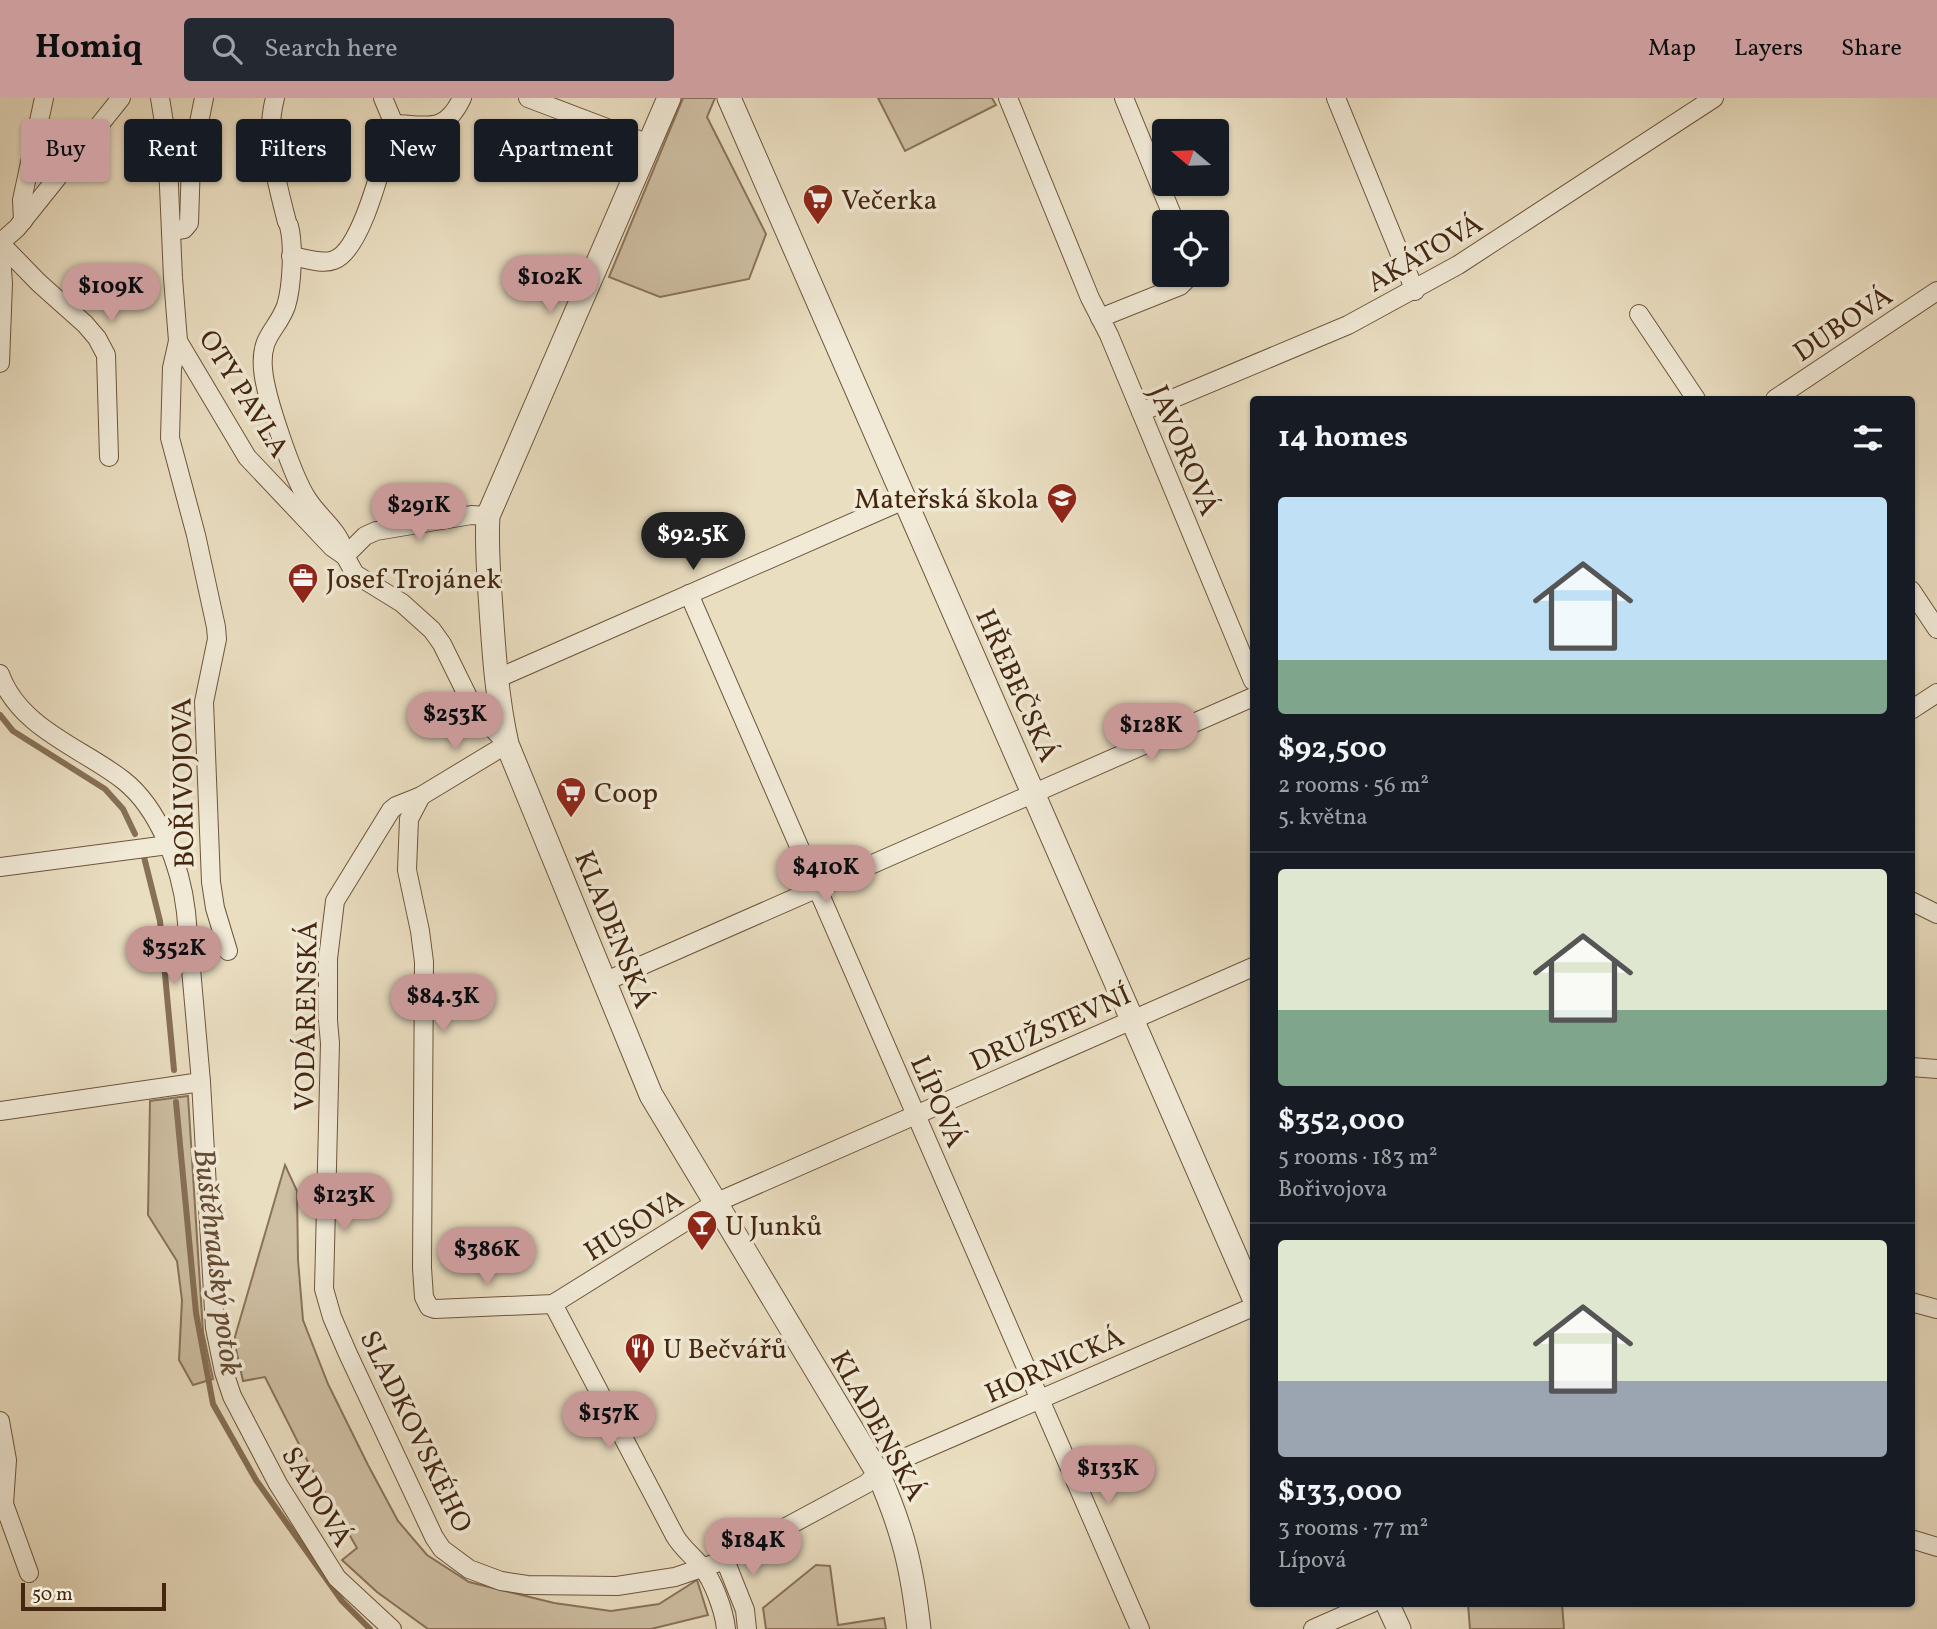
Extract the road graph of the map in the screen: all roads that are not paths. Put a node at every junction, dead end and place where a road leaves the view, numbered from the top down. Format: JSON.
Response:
{"nodes":[{"id":1,"x":44,"y":98,"type":"edge"},
{"id":2,"x":121,"y":98,"type":"edge"},
{"id":3,"x":160,"y":98,"type":"edge"},
{"id":4,"x":204,"y":98,"type":"edge"},
{"id":5,"x":275,"y":98,"type":"edge"},
{"id":6,"x":383,"y":98,"type":"edge"},
{"id":7,"x":462,"y":98,"type":"edge"},
{"id":8,"x":528,"y":98,"type":"edge"},
{"id":9,"x":669,"y":98,"type":"edge"},
{"id":10,"x":729,"y":98,"type":"edge"},
{"id":11,"x":1008,"y":98,"type":"edge"},
{"id":12,"x":1124,"y":98,"type":"edge"},
{"id":13,"x":1336,"y":98,"type":"edge"},
{"id":14,"x":1714,"y":98,"type":"edge"},
{"id":15,"x":392,"y":119,"type":"edge"},
{"id":16,"x":448,"y":119,"type":"edge"},
{"id":17,"x":649,"y":144,"type":"junction"},
{"id":18,"x":377,"y":182,"type":"edge"},
{"id":19,"x":1170,"y":210,"type":"edge"},
{"id":20,"x":23,"y":221,"type":"junction"},
{"id":21,"x":171,"y":231,"type":"junction"},
{"id":22,"x":0,"y":243,"type":"edge"},
{"id":23,"x":291,"y":256,"type":"junction"},
{"id":24,"x":1178,"y":287,"type":"edge"},
{"id":25,"x":1415,"y":291,"type":"junction"},
{"id":26,"x":1937,"y":291,"type":"edge"},
{"id":27,"x":1639,"y":314,"type":"dead end"},
{"id":28,"x":1100,"y":318,"type":"junction"},
{"id":29,"x":178,"y":341,"type":"junction"},
{"id":30,"x":0,"y":363,"type":"edge"},
{"id":31,"x":1694,"y":396,"type":"edge"},
{"id":32,"x":1782,"y":396,"type":"edge"},
{"id":33,"x":1141,"y":412,"type":"junction"},
{"id":34,"x":109,"y":457,"type":"dead end"},
{"id":35,"x":904,"y":500,"type":"junction"},
{"id":36,"x":488,"y":516,"type":"junction"},
{"id":37,"x":345,"y":556,"type":"junction"},
{"id":38,"x":689,"y":594,"type":"junction"},
{"id":39,"x":1915,"y":596,"type":"edge"},
{"id":40,"x":1937,"y":629,"type":"edge"},
{"id":41,"x":0,"y":674,"type":"edge"},
{"id":42,"x":1250,"y":674,"type":"edge"},
{"id":43,"x":496,"y":679,"type":"junction"},
{"id":44,"x":1937,"y":693,"type":"edge"},
{"id":45,"x":1250,"y":698,"type":"edge"},
{"id":46,"x":1915,"y":707,"type":"edge"},
{"id":47,"x":507,"y":744,"type":"junction"},
{"id":48,"x":1033,"y":793,"type":"junction"},
{"id":49,"x":421,"y":796,"type":"junction"},
{"id":50,"x":169,"y":845,"type":"junction"},
{"id":51,"x":0,"y":867,"type":"edge"},
{"id":52,"x":211,"y":882,"type":"junction"},
{"id":53,"x":183,"y":885,"type":"junction"},
{"id":54,"x":817,"y":888,"type":"junction"},
{"id":55,"x":1915,"y":903,"type":"edge"},
{"id":56,"x":1937,"y":914,"type":"edge"},
{"id":57,"x":228,"y":951,"type":"dead end"},
{"id":58,"x":1250,"y":968,"type":"edge"},
{"id":59,"x":604,"y":982,"type":"junction"},
{"id":60,"x":1132,"y":1020,"type":"junction"},
{"id":61,"x":1915,"y":1067,"type":"edge"},
{"id":62,"x":1937,"y":1069,"type":"edge"},
{"id":63,"x":201,"y":1082,"type":"junction"},
{"id":64,"x":0,"y":1111,"type":"edge"},
{"id":65,"x":916,"y":1115,"type":"junction"},
{"id":66,"x":715,"y":1203,"type":"junction"},
{"id":67,"x":326,"y":1206,"type":"joint"},
{"id":68,"x":1250,"y":1289,"type":"edge"},
{"id":69,"x":1915,"y":1303,"type":"edge"},
{"id":70,"x":554,"y":1304,"type":"junction"},
{"id":71,"x":1250,"y":1308,"type":"edge"},
{"id":72,"x":1937,"y":1309,"type":"edge"},
{"id":73,"x":224,"y":1372,"type":"joint"},
{"id":74,"x":1040,"y":1399,"type":"junction"},
{"id":75,"x":0,"y":1420,"type":"edge"},
{"id":76,"x":878,"y":1473,"type":"junction"},
{"id":77,"x":2,"y":1485,"type":"edge"},
{"id":78,"x":1915,"y":1540,"type":"edge"},
{"id":79,"x":1937,"y":1547,"type":"edge"},
{"id":80,"x":725,"y":1560,"type":"junction"},
{"id":81,"x":703,"y":1567,"type":"junction"},
{"id":82,"x":29,"y":1573,"type":"dead end"},
{"id":83,"x":1362,"y":1607,"type":"edge"},
{"id":84,"x":1389,"y":1607,"type":"edge"},
{"id":85,"x":392,"y":1629,"type":"edge"},
{"id":86,"x":726,"y":1629,"type":"edge"},
{"id":87,"x":747,"y":1629,"type":"edge"},
{"id":88,"x":919,"y":1629,"type":"edge"},
{"id":89,"x":1140,"y":1629,"type":"edge"},
{"id":90,"x":1313,"y":1629,"type":"edge"},
{"id":91,"x":1399,"y":1629,"type":"edge"}],
"edges":[{"from":1,"to":20,"type":"street"},
{"from":2,"to":20,"type":"street"},
{"from":3,"to":21,"type":"street","name":"OTY PAVLA"},
{"from":4,"to":21,"type":"street"},
{"from":5,"to":23,"type":"street"},
{"from":6,"to":15,"type":"street"},
{"from":7,"to":16,"type":"street"},
{"from":8,"to":17,"type":"street"},
{"from":9,"to":17,"type":"street","name":"KLADENSKÁ"},
{"from":10,"to":35,"type":"street","name":"HŘEBEČSKÁ"},
{"from":11,"to":28,"type":"street","name":"JAVOROVÁ"},
{"from":12,"to":19,"type":"street"},
{"from":13,"to":25,"type":"street"},
{"from":14,"to":25,"type":"street","name":"AKÁTOVÁ"},
{"from":17,"to":36,"type":"street","name":"KLADENSKÁ"},
{"from":18,"to":23,"type":"street"},
{"from":20,"to":22,"type":"street"},
{"from":21,"to":29,"type":"street","name":"OTY PAVLA"},
{"from":22,"to":30,"type":"street"},
{"from":22,"to":34,"type":"street"},
{"from":23,"to":37,"type":"street"},
{"from":24,"to":28,"type":"street"},
{"from":25,"to":33,"type":"street","name":"AKÁTOVÁ"},
{"from":26,"to":32,"type":"street","name":"DUBOVÁ"},
{"from":27,"to":31,"type":"street"},
{"from":28,"to":33,"type":"street","name":"JAVOROVÁ"},
{"from":29,"to":37,"type":"street","name":"OTY PAVLA"},
{"from":29,"to":52,"type":"street","name":"BOŘIVOJOVA"},
{"from":33,"to":42,"type":"street","name":"JAVOROVÁ"},
{"from":35,"to":38,"type":"street"},
{"from":35,"to":48,"type":"street","name":"HŘEBEČSKÁ"},
{"from":36,"to":37,"type":"street"},
{"from":36,"to":43,"type":"street","name":"KLADENSKÁ"},
{"from":37,"to":47,"type":"street","name":"OTY PAVLA"},
{"from":38,"to":43,"type":"street"},
{"from":38,"to":54,"type":"street","name":"LÍPOVÁ"},
{"from":39,"to":40,"type":"street"},
{"from":41,"to":50,"type":"street"},
{"from":43,"to":47,"type":"street","name":"KLADENSKÁ"},
{"from":44,"to":46,"type":"street"},
{"from":45,"to":48,"type":"street"},
{"from":47,"to":49,"type":"street","name":"VODÁRENSKÁ"},
{"from":47,"to":59,"type":"street","name":"KLADENSKÁ"},
{"from":48,"to":54,"type":"street"},
{"from":48,"to":60,"type":"street","name":"HŘEBEČSKÁ"},
{"from":49,"to":67,"type":"street","name":"VODÁRENSKÁ"},
{"from":49,"to":70,"type":"street","name":"HUSOVA"},
{"from":50,"to":51,"type":"street"},
{"from":50,"to":53,"type":"street"},
{"from":52,"to":53,"type":"street","name":"BOŘIVOJOVA"},
{"from":52,"to":57,"type":"street"},
{"from":53,"to":63,"type":"street","name":"BOŘIVOJOVA"},
{"from":54,"to":59,"type":"street"},
{"from":54,"to":65,"type":"street","name":"LÍPOVÁ"},
{"from":55,"to":56,"type":"street"},
{"from":58,"to":60,"type":"street","name":"DRUŽSTEVNÍ"},
{"from":59,"to":66,"type":"street","name":"KLADENSKÁ"},
{"from":60,"to":65,"type":"street","name":"DRUŽSTEVNÍ"},
{"from":60,"to":68,"type":"street","name":"HŘEBEČSKÁ"},
{"from":61,"to":62,"type":"street"},
{"from":63,"to":64,"type":"street"},
{"from":63,"to":73,"type":"street","name":"BOŘIVOJOVA"},
{"from":65,"to":66,"type":"street","name":"DRUŽSTEVNÍ"},
{"from":65,"to":74,"type":"street","name":"LÍPOVÁ"},
{"from":66,"to":70,"type":"street","name":"HUSOVA"},
{"from":66,"to":76,"type":"street","name":"KLADENSKÁ"},
{"from":67,"to":81,"type":"street","name":"SLADKOVSKÉHO"},
{"from":69,"to":72,"type":"street"},
{"from":70,"to":81,"type":"street"},
{"from":71,"to":74,"type":"street","name":"HORNICKÁ"},
{"from":73,"to":85,"type":"street","name":"SADOVÁ"},
{"from":74,"to":76,"type":"street","name":"HORNICKÁ"},
{"from":74,"to":89,"type":"street","name":"LÍPOVÁ"},
{"from":75,"to":77,"type":"street"},
{"from":76,"to":80,"type":"street","name":"SLADKOVSKÉHO"},
{"from":76,"to":88,"type":"street","name":"KLADENSKÁ"},
{"from":77,"to":82,"type":"street"},
{"from":78,"to":79,"type":"street"},
{"from":80,"to":81,"type":"street","name":"SLADKOVSKÉHO"},
{"from":80,"to":87,"type":"street"},
{"from":81,"to":86,"type":"street"},
{"from":83,"to":90,"type":"street"},
{"from":84,"to":91,"type":"street"}]}
